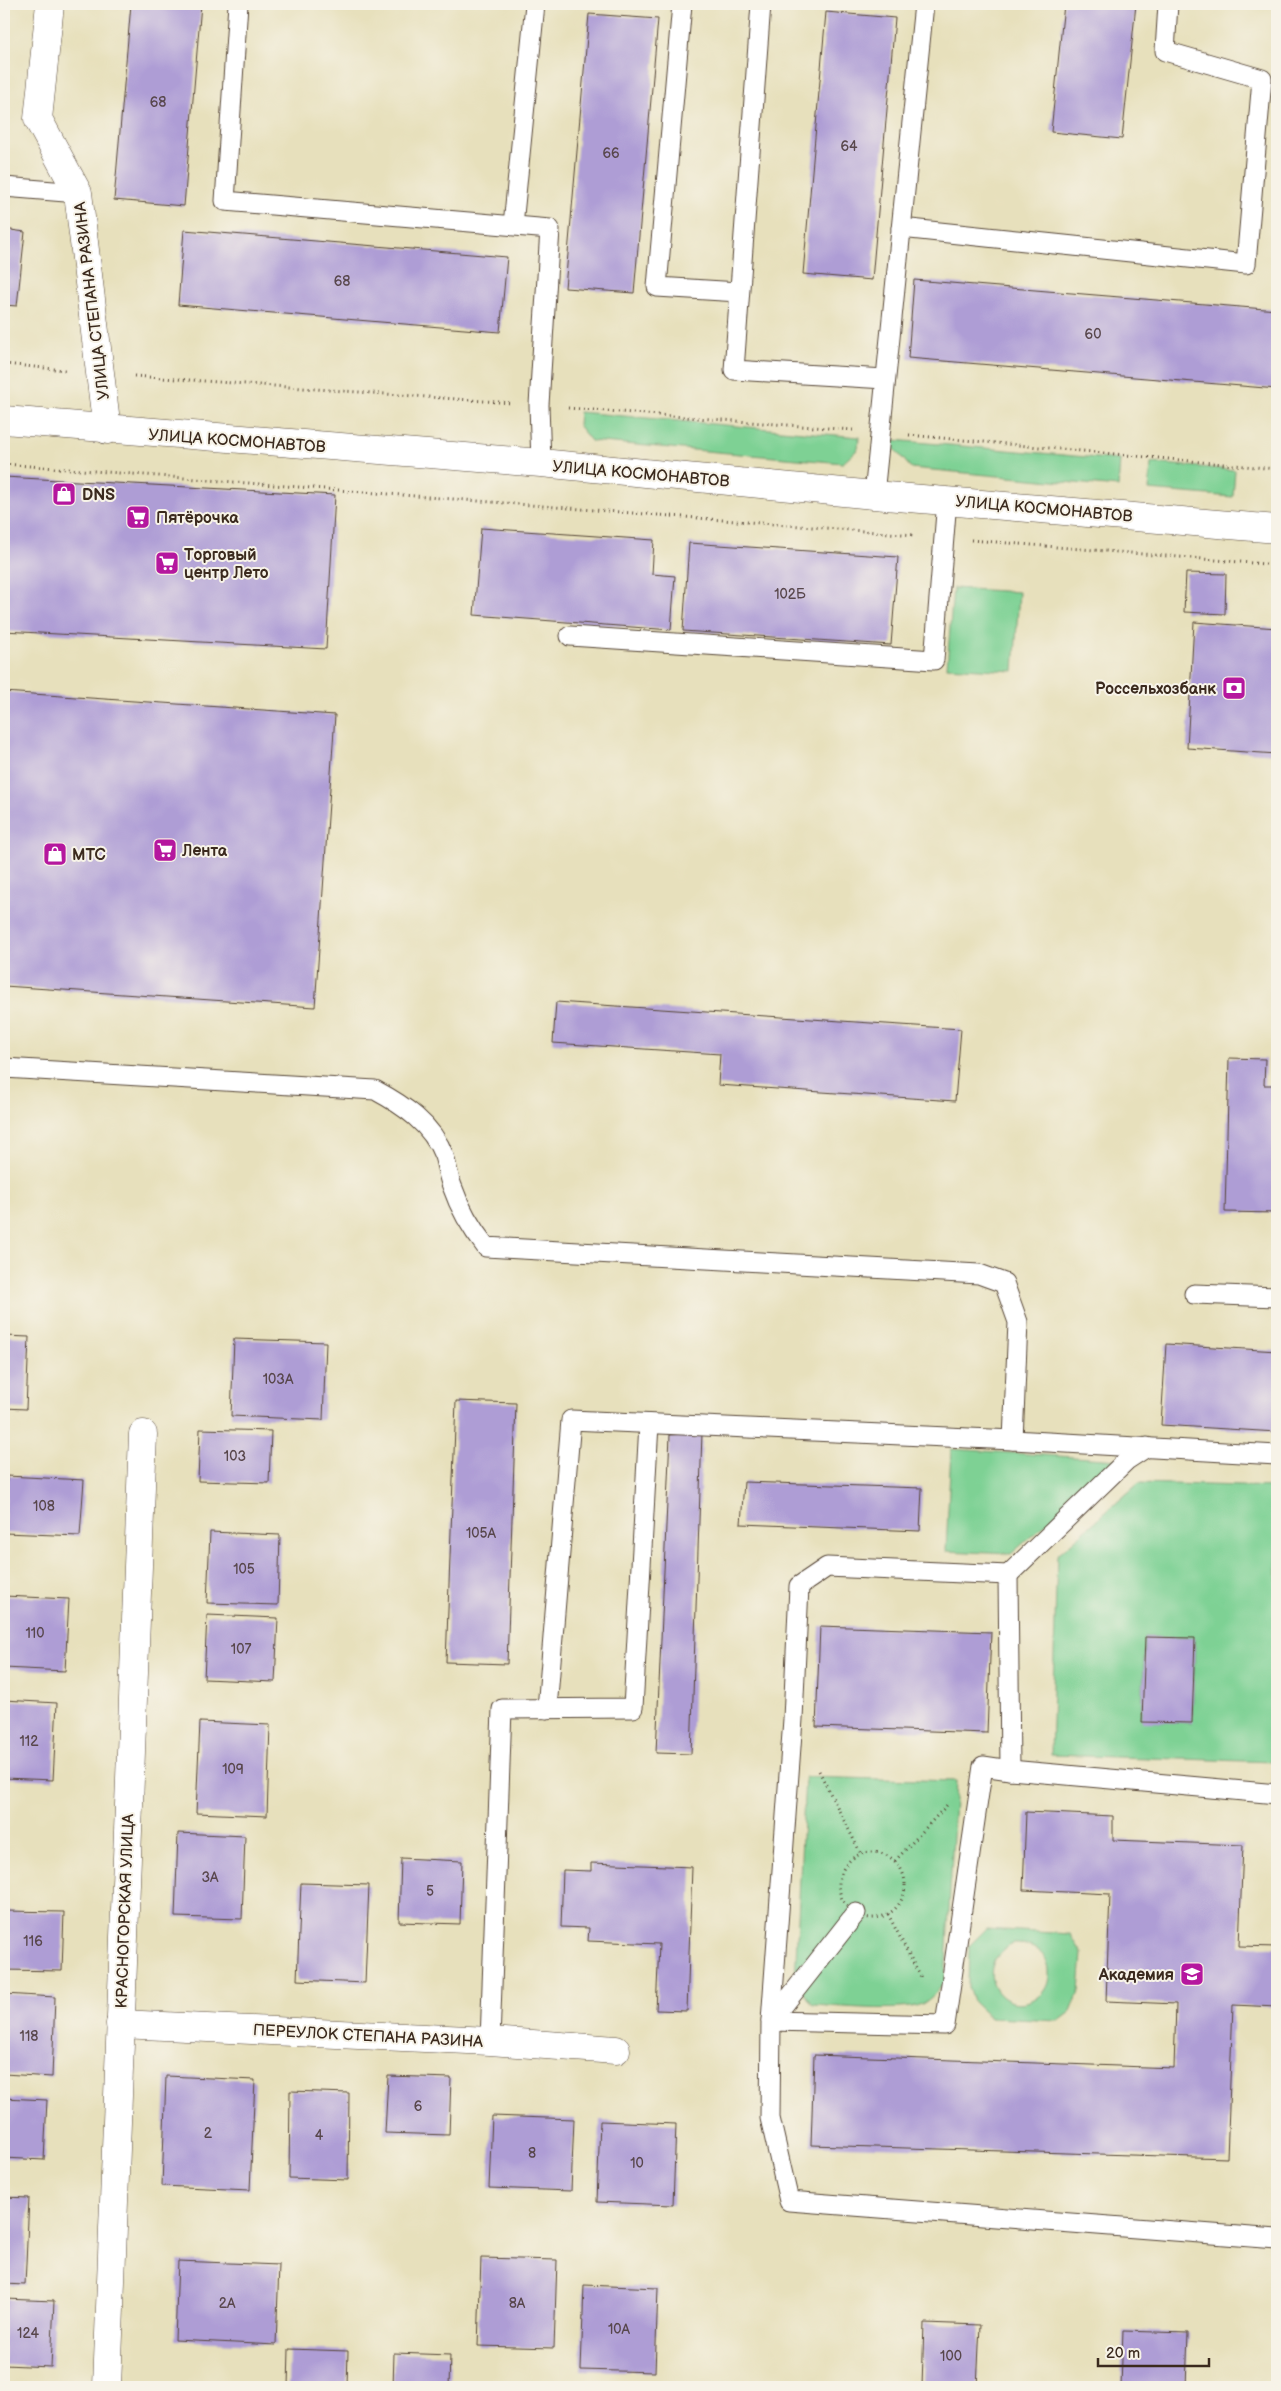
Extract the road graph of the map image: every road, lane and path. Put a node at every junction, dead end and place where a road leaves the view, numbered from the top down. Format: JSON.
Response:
{"nodes":[{"id":1,"x":50,"y":4,"type":"edge"},
{"id":2,"x":238,"y":4,"type":"edge"},
{"id":3,"x":535,"y":4,"type":"edge"},
{"id":4,"x":682,"y":4,"type":"edge"},
{"id":5,"x":761,"y":4,"type":"edge"},
{"id":6,"x":924,"y":4,"type":"edge"},
{"id":7,"x":1168,"y":4,"type":"edge"},
{"id":8,"x":4,"y":187,"type":"edge"},
{"id":9,"x":78,"y":193,"type":"junction"},
{"id":10,"x":513,"y":225,"type":"junction"},
{"id":11,"x":900,"y":228,"type":"junction"},
{"id":12,"x":739,"y":292,"type":"junction"},
{"id":13,"x":4,"y":364,"type":"edge"},
{"id":14,"x":100,"y":373,"type":"junction"},
{"id":15,"x":885,"y":379,"type":"junction"},
{"id":16,"x":539,"y":405,"type":"junction"},
{"id":17,"x":4,"y":420,"type":"edge"},
{"id":18,"x":107,"y":430,"type":"junction"},
{"id":19,"x":879,"y":432,"type":"junction"},
{"id":20,"x":541,"y":463,"type":"junction"},
{"id":21,"x":4,"y":464,"type":"edge"},
{"id":22,"x":1277,"y":469,"type":"edge"},
{"id":23,"x":874,"y":495,"type":"junction"},
{"id":24,"x":946,"y":500,"type":"junction"},
{"id":25,"x":1277,"y":529,"type":"edge"},
{"id":26,"x":944,"y":537,"type":"junction"},
{"id":27,"x":1277,"y":565,"type":"edge"},
{"id":28,"x":570,"y":636,"type":"dead end"},
{"id":29,"x":4,"y":1068,"type":"edge"},
{"id":30,"x":1194,"y":1294,"type":"dead end"},
{"id":31,"x":1277,"y":1297,"type":"edge"},
{"id":32,"x":650,"y":1424,"type":"junction"},
{"id":33,"x":143,"y":1434,"type":"dead end"},
{"id":34,"x":1013,"y":1440,"type":"junction"},
{"id":35,"x":1146,"y":1447,"type":"junction"},
{"id":36,"x":1277,"y":1455,"type":"edge"},
{"id":37,"x":1008,"y":1575,"type":"junction"},
{"id":38,"x":546,"y":1708,"type":"junction"},
{"id":39,"x":818,"y":1770,"type":"dead end"},
{"id":40,"x":1010,"y":1770,"type":"junction"},
{"id":41,"x":1277,"y":1794,"type":"edge"},
{"id":42,"x":949,"y":1803,"type":"dead end"},
{"id":43,"x":861,"y":1854,"type":"junction"},
{"id":44,"x":895,"y":1861,"type":"junction"},
{"id":45,"x":856,"y":1913,"type":"junction"},
{"id":46,"x":888,"y":1914,"type":"junction"},
{"id":47,"x":771,"y":2021,"type":"junction"},
{"id":48,"x":120,"y":2024,"type":"junction"},
{"id":49,"x":946,"y":2025,"type":"junction"},
{"id":50,"x":490,"y":2041,"type":"junction"},
{"id":51,"x":616,"y":2050,"type":"dead end"},
{"id":52,"x":1277,"y":2239,"type":"edge"},
{"id":53,"x":106,"y":2387,"type":"edge"}],
"edges":[{"from":1,"to":9,"type":"street","name":"УЛИЦА СТЕПАНА РАЗИНА"},
{"from":2,"to":10,"type":"lane"},
{"from":3,"to":10,"type":"lane"},
{"from":4,"to":12,"type":"lane"},
{"from":5,"to":12,"type":"lane"},
{"from":6,"to":11,"type":"lane"},
{"from":7,"to":11,"type":"lane"},
{"from":8,"to":9,"type":"lane"},
{"from":9,"to":14,"type":"street","name":"УЛИЦА СТЕПАНА РАЗИНА"},
{"from":10,"to":16,"type":"lane"},
{"from":11,"to":15,"type":"lane"},
{"from":12,"to":15,"type":"lane"},
{"from":13,"to":14,"type":"path"},
{"from":14,"to":16,"type":"path"},
{"from":14,"to":18,"type":"street","name":"УЛИЦА СТЕПАНА РАЗИНА"},
{"from":15,"to":19,"type":"lane"},
{"from":16,"to":19,"type":"path"},
{"from":16,"to":20,"type":"lane"},
{"from":17,"to":18,"type":"street","name":"УЛИЦА КОСМОНАВТОВ"},
{"from":18,"to":20,"type":"street","name":"УЛИЦА КОСМОНАВТОВ"},
{"from":19,"to":22,"type":"path"},
{"from":19,"to":23,"type":"lane"},
{"from":20,"to":23,"type":"street","name":"УЛИЦА КОСМОНАВТОВ"},
{"from":21,"to":26,"type":"path"},
{"from":23,"to":24,"type":"street","name":"УЛИЦА КОСМОНАВТОВ"},
{"from":24,"to":25,"type":"street","name":"УЛИЦА КОСМОНАВТОВ"},
{"from":24,"to":26,"type":"lane"},
{"from":26,"to":27,"type":"path"},
{"from":26,"to":28,"type":"lane"},
{"from":29,"to":34,"type":"lane"},
{"from":30,"to":31,"type":"lane"},
{"from":32,"to":34,"type":"lane"},
{"from":32,"to":38,"type":"lane"},
{"from":32,"to":38,"type":"lane"},
{"from":33,"to":48,"type":"street","name":"КРАСНОГОРСКАЯ УЛИЦА"},
{"from":34,"to":35,"type":"lane"},
{"from":35,"to":36,"type":"lane"},
{"from":35,"to":37,"type":"lane"},
{"from":37,"to":40,"type":"lane"},
{"from":37,"to":47,"type":"lane"},
{"from":38,"to":50,"type":"lane"},
{"from":39,"to":43,"type":"path"},
{"from":40,"to":41,"type":"lane"},
{"from":40,"to":49,"type":"lane"},
{"from":42,"to":44,"type":"path"},
{"from":43,"to":44,"type":"path"},
{"from":43,"to":45,"type":"path"},
{"from":44,"to":46,"type":"path"},
{"from":45,"to":46,"type":"path"},
{"from":45,"to":47,"type":"lane"},
{"from":46,"to":49,"type":"path"},
{"from":47,"to":49,"type":"lane"},
{"from":47,"to":52,"type":"lane"},
{"from":48,"to":50,"type":"street","name":"ПЕРЕУЛОК СТЕПАНА РАЗИНА"},
{"from":48,"to":53,"type":"street","name":"КРАСНОГОРСКАЯ УЛИЦА"},
{"from":50,"to":51,"type":"street","name":"ПЕРЕУЛОК СТЕПАНА РАЗИНА"}]}
